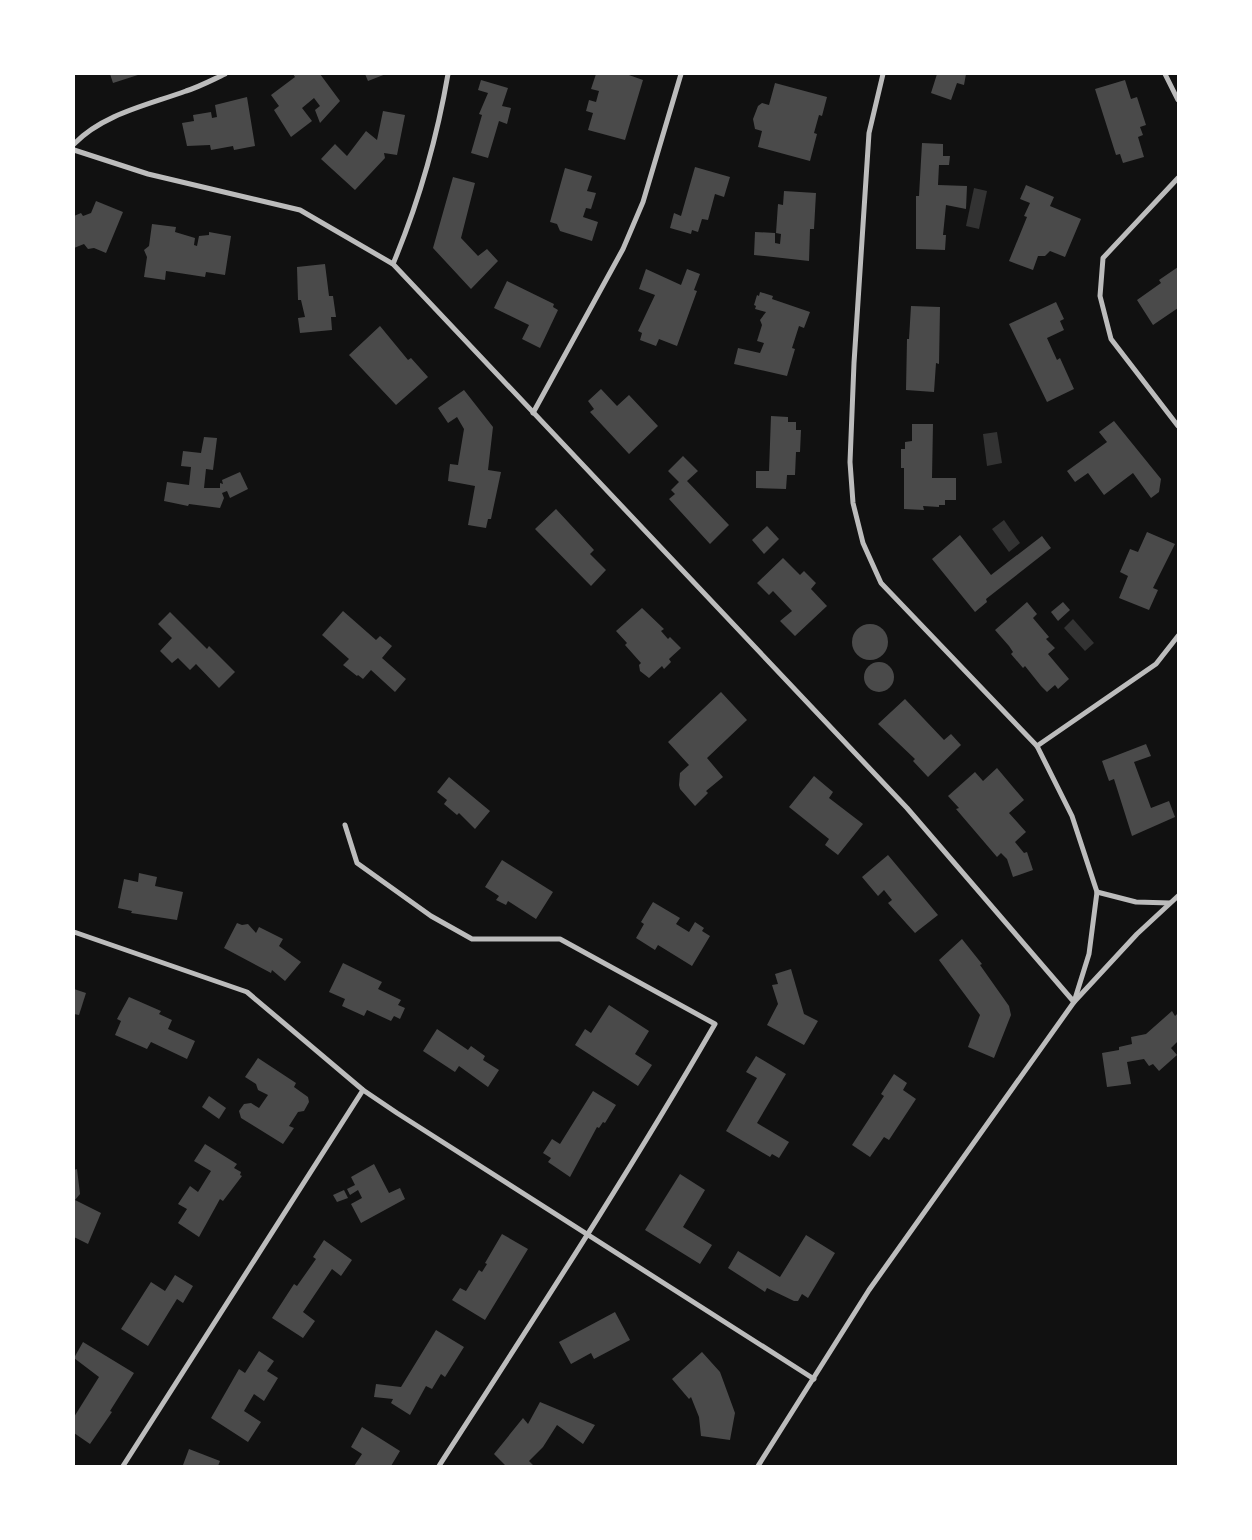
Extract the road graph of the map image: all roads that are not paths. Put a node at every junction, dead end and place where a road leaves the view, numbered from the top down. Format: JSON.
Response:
{"nodes":[{"id":1,"x":225,"y":74,"type":"edge"},
{"id":2,"x":448,"y":74,"type":"edge"},
{"id":3,"x":681,"y":74,"type":"edge"},
{"id":4,"x":883,"y":74,"type":"edge"},
{"id":5,"x":1165,"y":74,"type":"edge"},
{"id":6,"x":1178,"y":100,"type":"edge"},
{"id":7,"x":74,"y":144,"type":"edge"},
{"id":8,"x":74,"y":150,"type":"edge"},
{"id":9,"x":1178,"y":178,"type":"edge"},
{"id":10,"x":393,"y":264,"type":"junction"},
{"id":11,"x":533,"y":413,"type":"junction"},
{"id":12,"x":1178,"y":426,"type":"edge"},
{"id":13,"x":1178,"y":636,"type":"edge"},
{"id":14,"x":1037,"y":746,"type":"junction"},
{"id":15,"x":345,"y":825,"type":"dead end"},
{"id":16,"x":1096,"y":892,"type":"junction"},
{"id":17,"x":1178,"y":896,"type":"edge"},
{"id":18,"x":1170,"y":903,"type":"junction"},
{"id":19,"x":74,"y":932,"type":"edge"},
{"id":20,"x":1074,"y":1002,"type":"junction"},
{"id":21,"x":363,"y":1090,"type":"junction"},
{"id":22,"x":588,"y":1234,"type":"junction"},
{"id":23,"x":814,"y":1379,"type":"junction"},
{"id":24,"x":123,"y":1466,"type":"edge"},
{"id":25,"x":440,"y":1466,"type":"edge"},
{"id":26,"x":758,"y":1466,"type":"edge"}],
"edges":[{"from":1,"to":7,"type":"street"},
{"from":2,"to":10,"type":"street"},
{"from":3,"to":11,"type":"street"},
{"from":4,"to":14,"type":"street"},
{"from":5,"to":6,"type":"street"},
{"from":8,"to":10,"type":"street"},
{"from":9,"to":12,"type":"street"},
{"from":10,"to":11,"type":"street"},
{"from":11,"to":20,"type":"street"},
{"from":13,"to":14,"type":"street"},
{"from":14,"to":16,"type":"street"},
{"from":15,"to":22,"type":"street"},
{"from":16,"to":18,"type":"street"},
{"from":16,"to":20,"type":"street"},
{"from":17,"to":18,"type":"street"},
{"from":18,"to":20,"type":"street"},
{"from":19,"to":21,"type":"street"},
{"from":20,"to":23,"type":"street"},
{"from":21,"to":22,"type":"street"},
{"from":21,"to":24,"type":"street"},
{"from":22,"to":23,"type":"street"},
{"from":22,"to":25,"type":"street"},
{"from":23,"to":26,"type":"street"}]}
